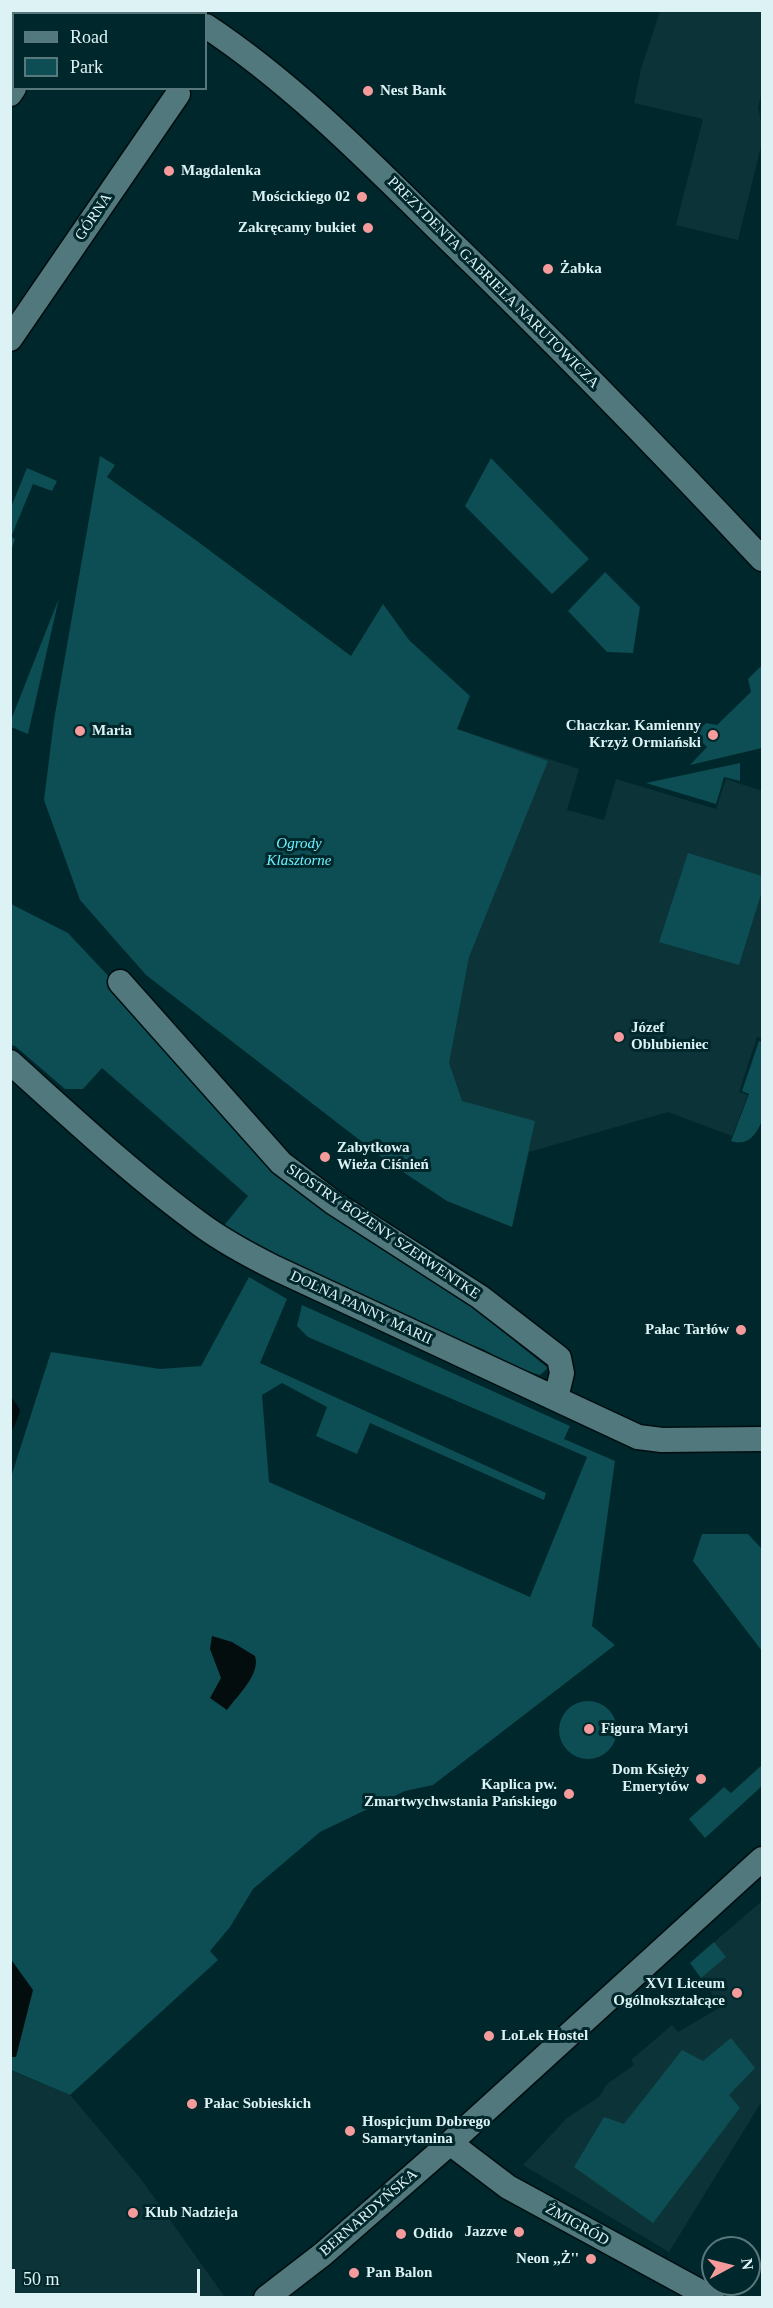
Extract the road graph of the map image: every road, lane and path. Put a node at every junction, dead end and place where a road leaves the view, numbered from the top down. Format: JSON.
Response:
{"nodes":[{"id":1,"x":207,"y":27,"type":"edge"},
{"id":2,"x":178,"y":94,"type":"dead end"},
{"id":3,"x":10,"y":339,"type":"edge"},
{"id":4,"x":762,"y":560,"type":"edge"},
{"id":5,"x":120,"y":982,"type":"dead end"},
{"id":6,"x":10,"y":1062,"type":"edge"},
{"id":7,"x":556,"y":1398,"type":"junction"},
{"id":8,"x":762,"y":1439,"type":"edge"},
{"id":9,"x":762,"y":1859,"type":"edge"},
{"id":10,"x":450,"y":2143,"type":"junction"},
{"id":11,"x":279,"y":2294,"type":"edge"},
{"id":12,"x":712,"y":2298,"type":"edge"}],
"edges":[{"from":1,"to":4,"type":"street","name":"PREZYDENTA GABRIELA NARUTOWICZA"},
{"from":2,"to":3,"type":"street","name":"GÓRNA"},
{"from":5,"to":7,"type":"street","name":"SIOSTRY BOŻENY SZERWENTKE"},
{"from":6,"to":7,"type":"street","name":"DOLNA PANNY MARII"},
{"from":7,"to":8,"type":"street","name":"DOLNA PANNY MARII"},
{"from":9,"to":10,"type":"street","name":"BERNARDYŃSKA"},
{"from":10,"to":11,"type":"street","name":"BERNARDYŃSKA"},
{"from":10,"to":12,"type":"street","name":"ŻMIGRÓD"}]}
